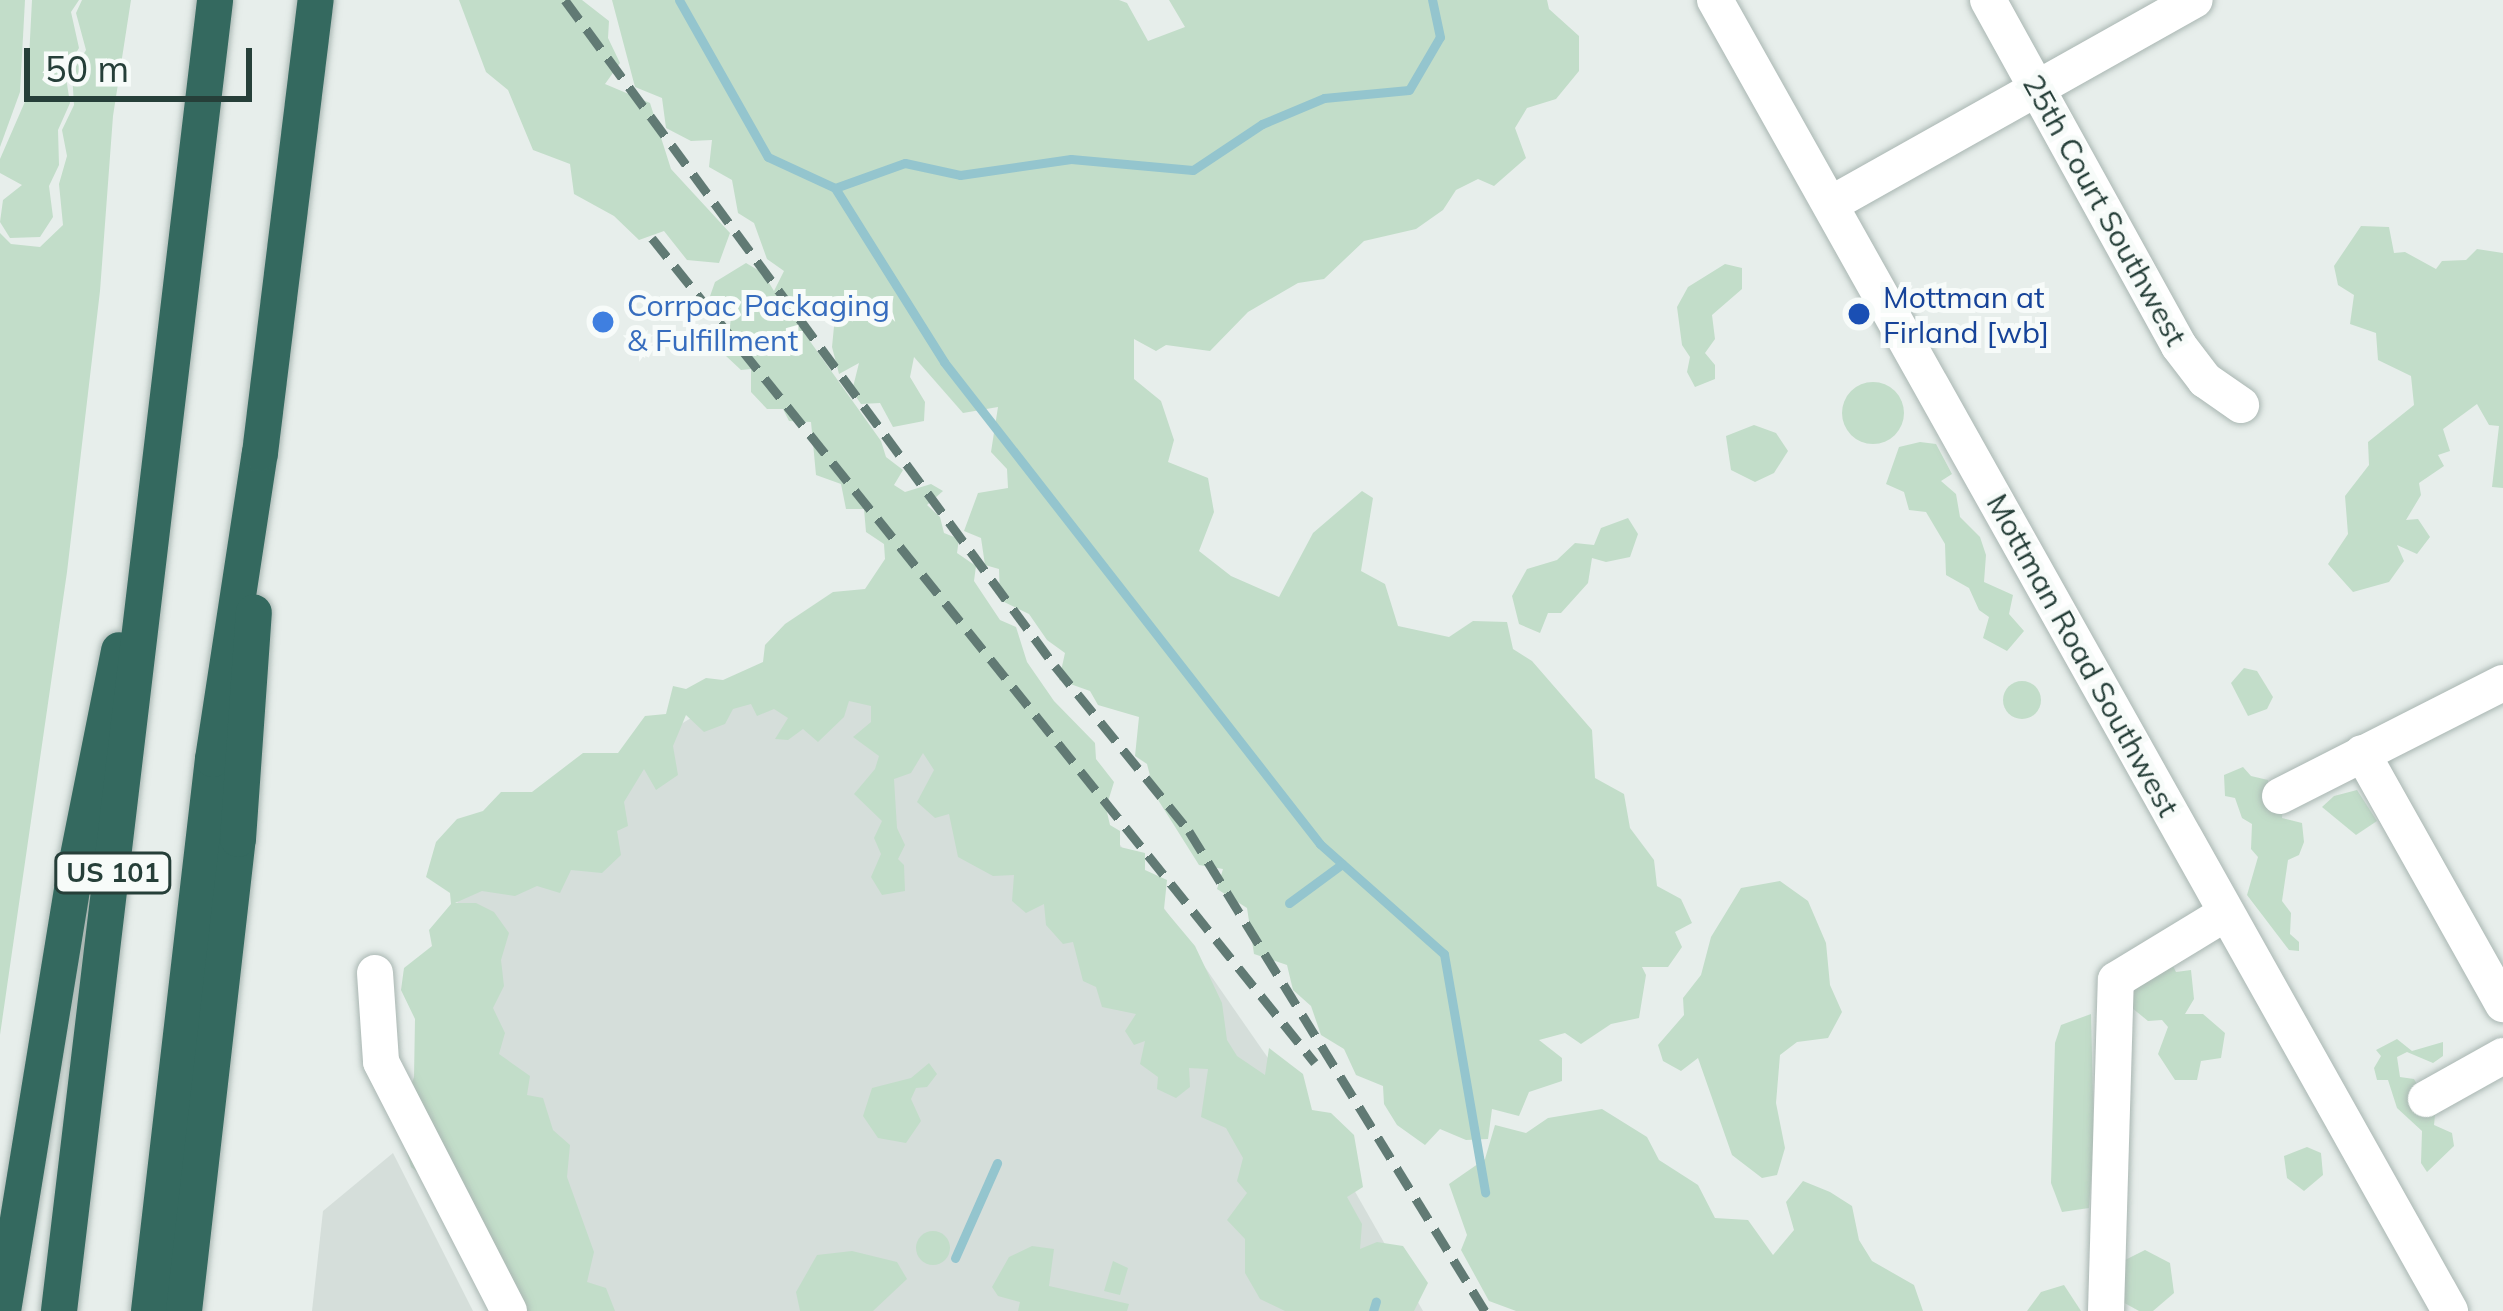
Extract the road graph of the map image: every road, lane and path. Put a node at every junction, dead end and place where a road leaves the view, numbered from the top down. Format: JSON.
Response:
{"nodes":[{"id":1,"x":215,"y":0,"type":"edge"},
{"id":2,"x":316,"y":0,"type":"edge"},
{"id":3,"x":1715,"y":0,"type":"edge"},
{"id":4,"x":1988,"y":0,"type":"edge"},
{"id":5,"x":2194,"y":0,"type":"edge"},
{"id":6,"x":2036,"y":87,"type":"junction"},
{"id":7,"x":1831,"y":204,"type":"junction"},
{"id":8,"x":2241,"y":405,"type":"dead end"},
{"id":9,"x":165,"y":435,"type":"junction"},
{"id":10,"x":260,"y":453,"type":"junction"},
{"id":11,"x":2503,"y":683,"type":"edge"},
{"id":12,"x":2362,"y":753,"type":"junction"},
{"id":13,"x":2280,"y":796,"type":"dead end"},
{"id":14,"x":2226,"y":913,"type":"junction"},
{"id":15,"x":375,"y":974,"type":"dead end"},
{"id":16,"x":2503,"y":1004,"type":"edge"},
{"id":17,"x":2503,"y":1056,"type":"edge"},
{"id":18,"x":2426,"y":1099,"type":"dead end"},
{"id":19,"x":3,"y":1311,"type":"edge"},
{"id":20,"x":59,"y":1311,"type":"edge"},
{"id":21,"x":148,"y":1311,"type":"edge"},
{"id":22,"x":184,"y":1311,"type":"edge"},
{"id":23,"x":509,"y":1311,"type":"edge"},
{"id":24,"x":2106,"y":1311,"type":"edge"},
{"id":25,"x":2450,"y":1311,"type":"edge"}],
"edges":[{"from":1,"to":9,"type":"highway","number":"US 101"},
{"from":2,"to":10,"type":"highway","number":"US 101"},
{"from":3,"to":7,"type":"street","name":"Mottman Road Southwest"},
{"from":4,"to":6,"type":"street","name":"25th Court Southwest"},
{"from":5,"to":6,"type":"street"},
{"from":6,"to":7,"type":"street"},
{"from":6,"to":8,"type":"street","name":"25th Court Southwest"},
{"from":7,"to":14,"type":"street","name":"Mottman Road Southwest"},
{"from":9,"to":19,"type":"highway"},
{"from":9,"to":20,"type":"highway","number":"US 101"},
{"from":10,"to":21,"type":"highway","number":"US 101"},
{"from":10,"to":22,"type":"highway"},
{"from":11,"to":12,"type":"street"},
{"from":12,"to":13,"type":"street"},
{"from":12,"to":16,"type":"street"},
{"from":14,"to":24,"type":"street"},
{"from":14,"to":25,"type":"street","name":"Mottman Road Southwest"},
{"from":15,"to":23,"type":"street"},
{"from":17,"to":18,"type":"street"}]}
